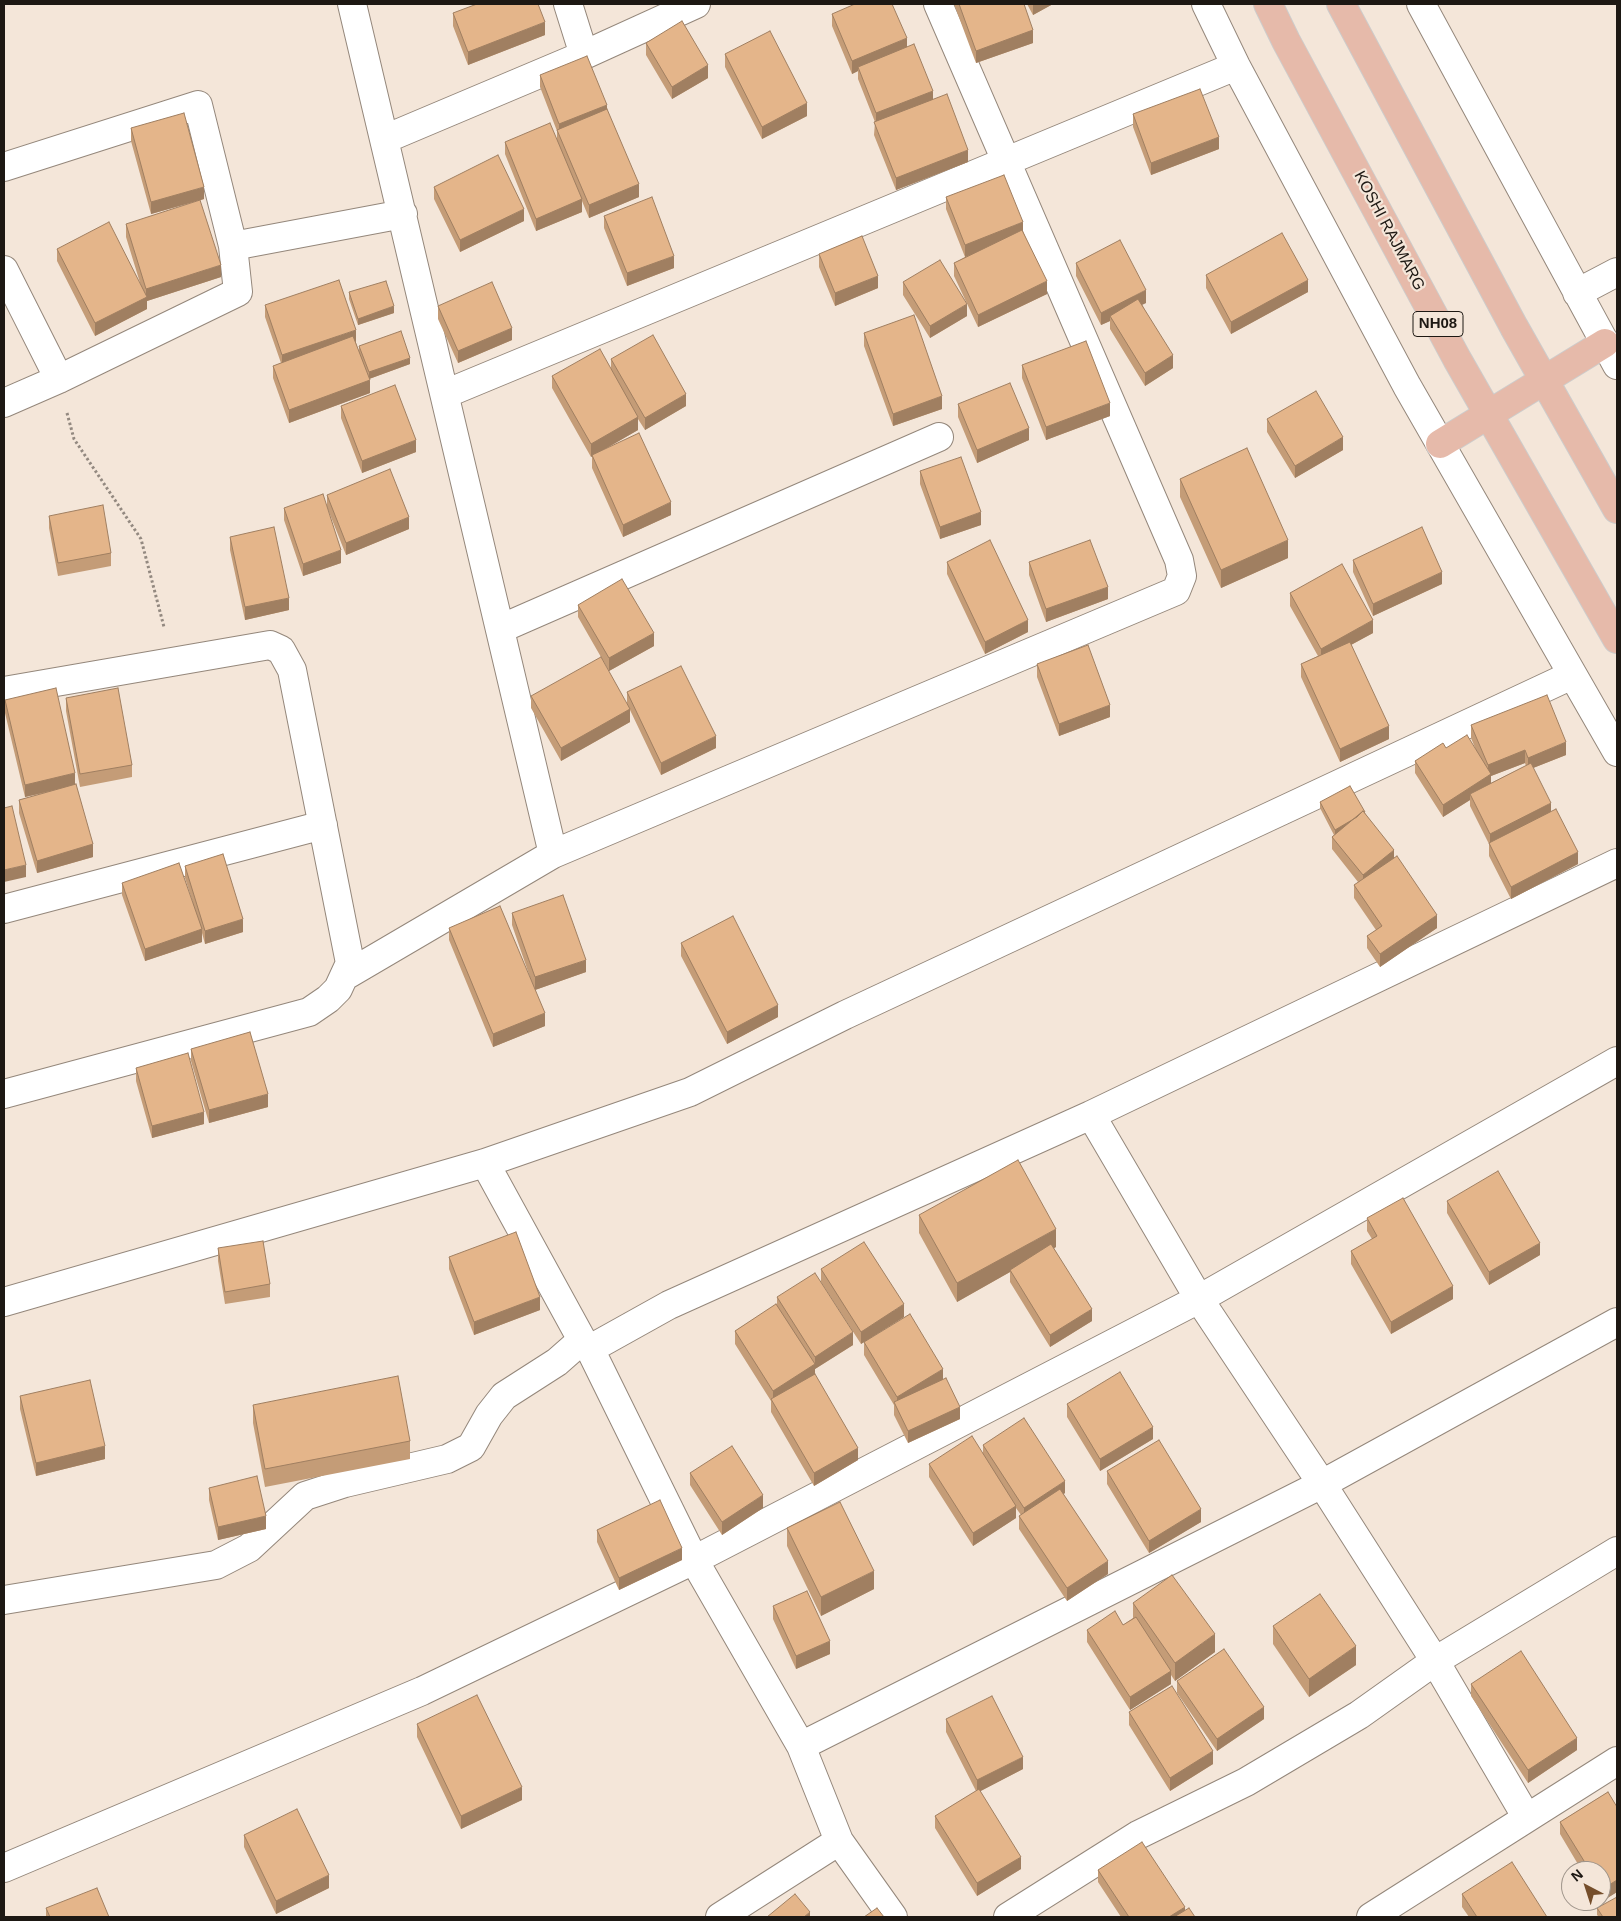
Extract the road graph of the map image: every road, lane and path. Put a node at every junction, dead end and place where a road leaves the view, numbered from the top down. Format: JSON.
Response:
{"nodes":[{"id":1,"x":352,"y":4,"type":"edge"},
{"id":2,"x":568,"y":4,"type":"edge"},
{"id":3,"x":696,"y":4,"type":"edge"},
{"id":4,"x":938,"y":4,"type":"edge"},
{"id":5,"x":1206,"y":4,"type":"edge"},
{"id":6,"x":1268,"y":4,"type":"edge"},
{"id":7,"x":1341,"y":4,"type":"edge"},
{"id":8,"x":1421,"y":4,"type":"edge"},
{"id":9,"x":584,"y":55,"type":"junction"},
{"id":10,"x":1236,"y":66,"type":"junction"},
{"id":11,"x":385,"y":139,"type":"junction"},
{"id":12,"x":1008,"y":161,"type":"junction"},
{"id":13,"x":4,"y":168,"type":"edge"},
{"id":14,"x":403,"y":214,"type":"junction"},
{"id":15,"x":233,"y":246,"type":"junction"},
{"id":16,"x":4,"y":270,"type":"edge"},
{"id":17,"x":1617,"y":272,"type":"edge"},
{"id":18,"x":1576,"y":293,"type":"junction"},
{"id":19,"x":1611,"y":354,"type":"edge"},
{"id":20,"x":59,"y":379,"type":"junction"},
{"id":21,"x":1544,"y":380,"type":"junction"},
{"id":22,"x":445,"y":394,"type":"junction"},
{"id":23,"x":4,"y":403,"type":"edge"},
{"id":24,"x":1488,"y":414,"type":"junction"},
{"id":25,"x":939,"y":437,"type":"dead end"},
{"id":26,"x":1440,"y":444,"type":"junction"},
{"id":27,"x":1617,"y":510,"type":"edge"},
{"id":28,"x":500,"y":629,"type":"junction"},
{"id":29,"x":1617,"y":639,"type":"edge"},
{"id":30,"x":172,"y":662,"type":"junction"},
{"id":31,"x":1572,"y":675,"type":"junction"},
{"id":32,"x":4,"y":691,"type":"edge"},
{"id":33,"x":1617,"y":752,"type":"edge"},
{"id":34,"x":323,"y":825,"type":"junction"},
{"id":35,"x":553,"y":854,"type":"junction"},
{"id":36,"x":1617,"y":863,"type":"edge"},
{"id":37,"x":4,"y":909,"type":"edge"},
{"id":38,"x":346,"y":976,"type":"junction"},
{"id":39,"x":1617,"y":1062,"type":"edge"},
{"id":40,"x":4,"y":1094,"type":"edge"},
{"id":41,"x":1091,"y":1115,"type":"junction"},
{"id":42,"x":485,"y":1163,"type":"junction"},
{"id":43,"x":1199,"y":1299,"type":"junction"},
{"id":44,"x":4,"y":1302,"type":"edge"},
{"id":45,"x":1617,"y":1322,"type":"edge"},
{"id":46,"x":586,"y":1344,"type":"junction"},
{"id":47,"x":1322,"y":1484,"type":"junction"},
{"id":48,"x":1617,"y":1551,"type":"edge"},
{"id":49,"x":694,"y":1560,"type":"junction"},
{"id":50,"x":4,"y":1600,"type":"edge"},
{"id":51,"x":1435,"y":1661,"type":"junction"},
{"id":52,"x":801,"y":1746,"type":"junction"},
{"id":53,"x":1617,"y":1761,"type":"edge"},
{"id":54,"x":1527,"y":1818,"type":"junction"},
{"id":55,"x":839,"y":1841,"type":"junction"},
{"id":56,"x":4,"y":1868,"type":"edge"},
{"id":57,"x":720,"y":1917,"type":"edge"},
{"id":58,"x":893,"y":1917,"type":"edge"},
{"id":59,"x":1008,"y":1917,"type":"edge"},
{"id":60,"x":1371,"y":1917,"type":"edge"}],
"edges":[{"from":1,"to":11,"type":"street"},
{"from":2,"to":9,"type":"street"},
{"from":3,"to":9,"type":"street"},
{"from":4,"to":12,"type":"street"},
{"from":5,"to":10,"type":"street"},
{"from":6,"to":24,"type":"main road","name":"KOSHI RAJMARG","number":"NH08"},
{"from":7,"to":21,"type":"main road"},
{"from":8,"to":18,"type":"street"},
{"from":9,"to":11,"type":"street"},
{"from":10,"to":12,"type":"street"},
{"from":10,"to":26,"type":"street"},
{"from":11,"to":14,"type":"street"},
{"from":12,"to":22,"type":"street"},
{"from":12,"to":35,"type":"street"},
{"from":13,"to":15,"type":"street"},
{"from":14,"to":15,"type":"street"},
{"from":14,"to":22,"type":"street"},
{"from":15,"to":20,"type":"street"},
{"from":16,"to":20,"type":"street"},
{"from":17,"to":18,"type":"street"},
{"from":18,"to":19,"type":"street"},
{"from":19,"to":21,"type":"main road"},
{"from":20,"to":23,"type":"street"},
{"from":20,"to":30,"type":"path"},
{"from":21,"to":24,"type":"main road"},
{"from":21,"to":27,"type":"main road"},
{"from":22,"to":28,"type":"street"},
{"from":24,"to":26,"type":"main road"},
{"from":24,"to":29,"type":"main road","name":"KOSHI RAJMARG","number":"NH08"},
{"from":25,"to":28,"type":"street"},
{"from":26,"to":31,"type":"street"},
{"from":28,"to":35,"type":"street"},
{"from":30,"to":32,"type":"street"},
{"from":30,"to":34,"type":"street"},
{"from":31,"to":33,"type":"street"},
{"from":31,"to":42,"type":"street"},
{"from":34,"to":37,"type":"street"},
{"from":34,"to":38,"type":"street"},
{"from":35,"to":38,"type":"street"},
{"from":36,"to":41,"type":"street"},
{"from":38,"to":40,"type":"street"},
{"from":39,"to":43,"type":"street"},
{"from":41,"to":43,"type":"street"},
{"from":41,"to":46,"type":"street"},
{"from":42,"to":44,"type":"street"},
{"from":42,"to":46,"type":"street"},
{"from":43,"to":47,"type":"street"},
{"from":43,"to":49,"type":"street"},
{"from":45,"to":47,"type":"street"},
{"from":46,"to":49,"type":"street"},
{"from":46,"to":50,"type":"street"},
{"from":47,"to":51,"type":"street"},
{"from":47,"to":52,"type":"street"},
{"from":48,"to":51,"type":"street"},
{"from":49,"to":52,"type":"street"},
{"from":49,"to":56,"type":"street"},
{"from":51,"to":54,"type":"street"},
{"from":51,"to":59,"type":"street"},
{"from":52,"to":55,"type":"street"},
{"from":53,"to":54,"type":"street"},
{"from":54,"to":60,"type":"street"},
{"from":55,"to":57,"type":"street"},
{"from":55,"to":58,"type":"street"}]}
